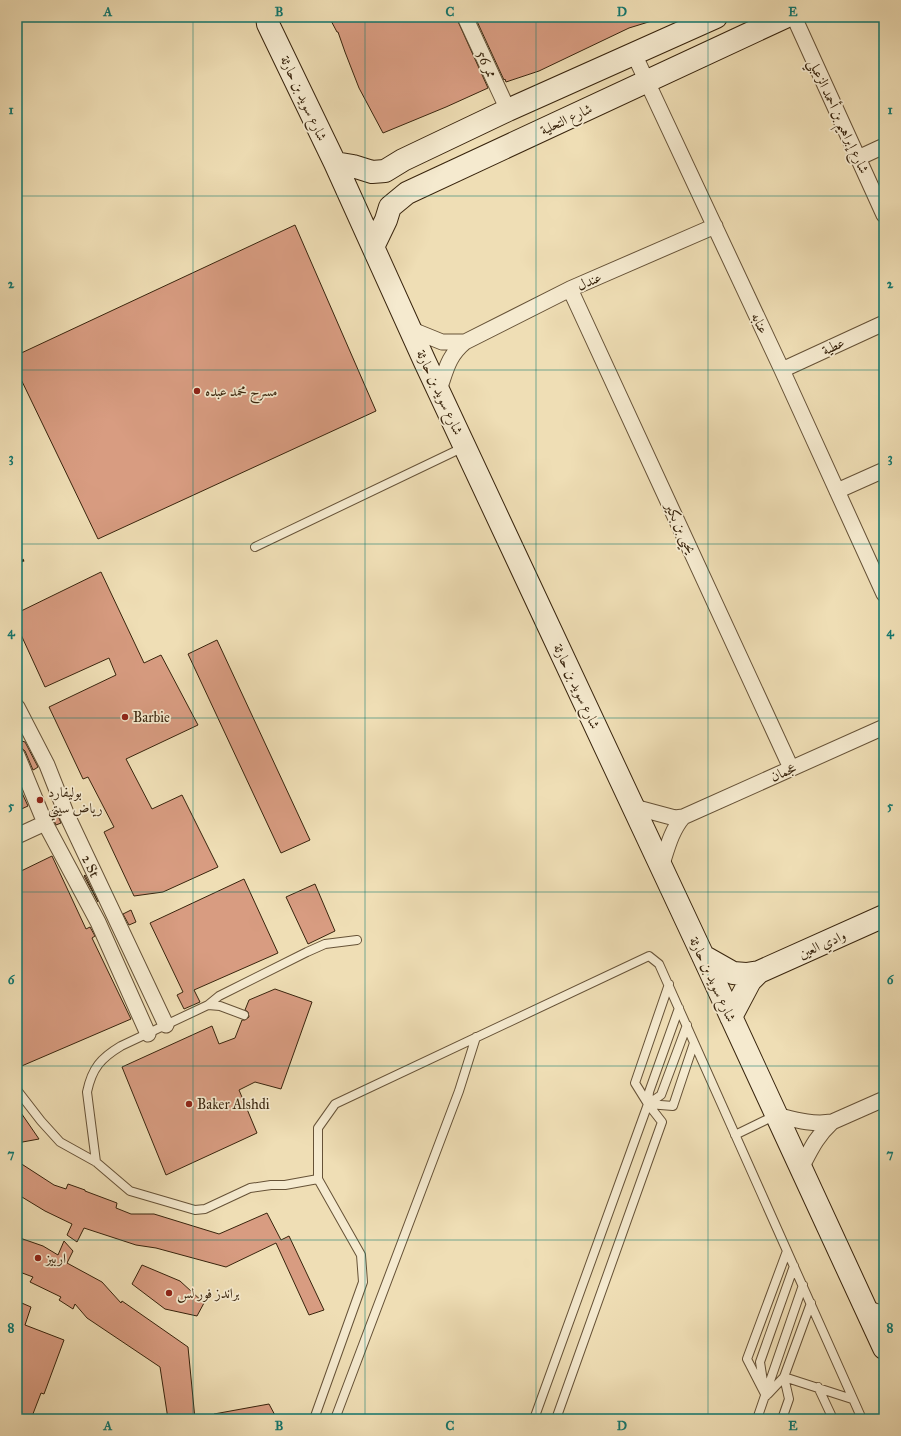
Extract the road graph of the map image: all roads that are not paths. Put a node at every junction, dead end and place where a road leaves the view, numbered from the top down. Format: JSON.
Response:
{"nodes":[{"id":1,"x":465,"y":17,"type":"edge"},
{"id":2,"x":716,"y":17,"type":"edge"},
{"id":3,"x":785,"y":17,"type":"edge"},
{"id":4,"x":794,"y":17,"type":"edge"},
{"id":5,"x":266,"y":19,"type":"edge"},
{"id":6,"x":634,"y":54,"type":"junction"},
{"id":7,"x":647,"y":81,"type":"junction"},
{"id":8,"x":508,"y":110,"type":"junction"},
{"id":9,"x":884,"y":146,"type":"edge"},
{"id":10,"x":858,"y":158,"type":"junction"},
{"id":11,"x":335,"y":163,"type":"junction"},
{"id":12,"x":884,"y":215,"type":"edge"},
{"id":13,"x":715,"y":226,"type":"junction"},
{"id":14,"x":373,"y":247,"type":"junction"},
{"id":15,"x":570,"y":289,"type":"junction"},
{"id":16,"x":884,"y":323,"type":"edge"},
{"id":17,"x":410,"y":329,"type":"junction"},
{"id":18,"x":465,"y":342,"type":"junction"},
{"id":19,"x":782,"y":370,"type":"junction"},
{"id":20,"x":439,"y":390,"type":"junction"},
{"id":21,"x":465,"y":447,"type":"junction"},
{"id":22,"x":884,"y":470,"type":"edge"},
{"id":23,"x":837,"y":491,"type":"junction"},
{"id":24,"x":255,"y":547,"type":"dead end"},
{"id":25,"x":882,"y":585,"type":"edge"},
{"id":26,"x":17,"y":707,"type":"edge"},
{"id":27,"x":884,"y":727,"type":"edge"},
{"id":28,"x":17,"y":754,"type":"edge"},
{"id":29,"x":792,"y":768,"type":"junction"},
{"id":30,"x":56,"y":788,"type":"junction"},
{"id":31,"x":35,"y":797,"type":"junction"},
{"id":32,"x":634,"y":807,"type":"junction"},
{"id":33,"x":683,"y":817,"type":"junction"},
{"id":34,"x":45,"y":822,"type":"junction"},
{"id":35,"x":17,"y":836,"type":"edge"},
{"id":36,"x":78,"y":839,"type":"junction"},
{"id":37,"x":59,"y":849,"type":"junction"},
{"id":38,"x":661,"y":867,"type":"junction"},
{"id":39,"x":884,"y":916,"type":"edge"},
{"id":40,"x":117,"y":922,"type":"junction"},
{"id":41,"x":101,"y":929,"type":"junction"},
{"id":42,"x":357,"y":940,"type":"dead end"},
{"id":43,"x":703,"y":956,"type":"junction"},
{"id":44,"x":759,"y":972,"type":"junction"},
{"id":45,"x":668,"y":984,"type":"junction"},
{"id":46,"x":208,"y":1005,"type":"junction"},
{"id":47,"x":679,"y":1008,"type":"junction"},
{"id":48,"x":244,"y":1015,"type":"dead end"},
{"id":49,"x":730,"y":1017,"type":"junction"},
{"id":50,"x":166,"y":1025,"type":"junction"},
{"id":51,"x":687,"y":1026,"type":"junction"},
{"id":52,"x":148,"y":1034,"type":"junction"},
{"id":53,"x":476,"y":1037,"type":"junction"},
{"id":54,"x":694,"y":1043,"type":"junction"},
{"id":55,"x":17,"y":1090,"type":"edge"},
{"id":56,"x":884,"y":1099,"type":"edge"},
{"id":57,"x":648,"y":1104,"type":"junction"},
{"id":58,"x":776,"y":1115,"type":"junction"},
{"id":59,"x":832,"y":1122,"type":"junction"},
{"id":60,"x":735,"y":1135,"type":"junction"},
{"id":61,"x":96,"y":1162,"type":"junction"},
{"id":62,"x":801,"y":1168,"type":"junction"},
{"id":63,"x":318,"y":1179,"type":"junction"},
{"id":64,"x":787,"y":1251,"type":"junction"},
{"id":65,"x":794,"y":1266,"type":"junction"},
{"id":66,"x":803,"y":1285,"type":"junction"},
{"id":67,"x":811,"y":1303,"type":"junction"},
{"id":68,"x":875,"y":1311,"type":"edge"},
{"id":69,"x":884,"y":1348,"type":"edge"},
{"id":70,"x":784,"y":1377,"type":"junction"},
{"id":71,"x":818,"y":1387,"type":"junction"},
{"id":72,"x":766,"y":1396,"type":"junction"},
{"id":73,"x":852,"y":1398,"type":"junction"},
{"id":74,"x":314,"y":1419,"type":"edge"},
{"id":75,"x":335,"y":1419,"type":"edge"},
{"id":76,"x":534,"y":1419,"type":"edge"},
{"id":77,"x":556,"y":1419,"type":"edge"},
{"id":78,"x":757,"y":1419,"type":"edge"},
{"id":79,"x":782,"y":1419,"type":"edge"},
{"id":80,"x":833,"y":1419,"type":"edge"},
{"id":81,"x":862,"y":1419,"type":"edge"}],
"edges":[{"from":1,"to":8,"type":"street","name":"ممر 56"},
{"from":2,"to":6,"type":"street"},
{"from":3,"to":7,"type":"street","name":"شارع التحلية"},
{"from":4,"to":10,"type":"street","name":"شارع إبراهيم بن أحمد الزعبلي"},
{"from":5,"to":11,"type":"street","name":"شارع سويد بن حارثة"},
{"from":6,"to":7,"type":"street","name":"عنابه"},
{"from":6,"to":8,"type":"street"},
{"from":7,"to":13,"type":"street","name":"عنابه"},
{"from":7,"to":14,"type":"street","name":"شارع التحلية"},
{"from":8,"to":11,"type":"street"},
{"from":9,"to":10,"type":"street"},
{"from":10,"to":12,"type":"street","name":"شارع إبراهيم بن أحمد الزعبلي"},
{"from":11,"to":14,"type":"street","name":"شارع سويد بن حارثة"},
{"from":13,"to":15,"type":"street","name":"عندل"},
{"from":13,"to":19,"type":"street","name":"عنابه"},
{"from":14,"to":17,"type":"street","name":"شارع سويد بن حارثة"},
{"from":15,"to":18,"type":"street","name":"عندل"},
{"from":15,"to":29,"type":"street","name":"يحيى بن بكير"},
{"from":16,"to":19,"type":"street","name":"عطية"},
{"from":17,"to":18,"type":"street","name":"عندل"},
{"from":17,"to":20,"type":"street","name":"شارع سويد بن حارثة"},
{"from":18,"to":20,"type":"street","name":"عندل"},
{"from":19,"to":23,"type":"street","name":"عنابه"},
{"from":20,"to":21,"type":"street","name":"شارع سويد بن حارثة"},
{"from":21,"to":24,"type":"lane"},
{"from":21,"to":32,"type":"street","name":"شارع سويد بن حارثة"},
{"from":22,"to":23,"type":"street"},
{"from":23,"to":25,"type":"street","name":"عنابه"},
{"from":26,"to":30,"type":"street","name":"2 St"},
{"from":27,"to":29,"type":"street","name":"عجمان"},
{"from":28,"to":31,"type":"street","name":"2 St"},
{"from":29,"to":33,"type":"street","name":"عجمان"},
{"from":30,"to":31,"type":"street"},
{"from":30,"to":36,"type":"street","name":"2 St"},
{"from":31,"to":34,"type":"street","name":"2 St"},
{"from":32,"to":33,"type":"street"},
{"from":32,"to":38,"type":"street","name":"شارع سويد بن حارثة"},
{"from":33,"to":38,"type":"street"},
{"from":34,"to":35,"type":"street"},
{"from":34,"to":37,"type":"street","name":"2 St"},
{"from":36,"to":37,"type":"street"},
{"from":36,"to":40,"type":"street","name":"2 St"},
{"from":37,"to":41,"type":"street","name":"2 St"},
{"from":38,"to":43,"type":"street","name":"شارع سويد بن حارثة"},
{"from":39,"to":44,"type":"street","name":"وادي العين"},
{"from":40,"to":41,"type":"street"},
{"from":40,"to":50,"type":"street","name":"2 St"},
{"from":41,"to":52,"type":"street","name":"2 St"},
{"from":42,"to":46,"type":"lane"},
{"from":43,"to":44,"type":"street","name":"وادي العين"},
{"from":43,"to":49,"type":"street","name":"شارع سويد بن حارثة"},
{"from":44,"to":49,"type":"street","name":"وادي العين"},
{"from":45,"to":47,"type":"lane"},
{"from":45,"to":53,"type":"lane"},
{"from":45,"to":57,"type":"lane"},
{"from":46,"to":48,"type":"lane"},
{"from":46,"to":50,"type":"lane"},
{"from":47,"to":51,"type":"lane"},
{"from":47,"to":57,"type":"lane"},
{"from":49,"to":58,"type":"street","name":"شارع سويد بن حارثة"},
{"from":50,"to":52,"type":"lane"},
{"from":51,"to":54,"type":"lane"},
{"from":51,"to":57,"type":"lane"},
{"from":52,"to":61,"type":"lane"},
{"from":53,"to":63,"type":"lane"},
{"from":53,"to":75,"type":"lane"},
{"from":54,"to":57,"type":"lane"},
{"from":54,"to":60,"type":"lane"},
{"from":55,"to":61,"type":"lane"},
{"from":56,"to":59,"type":"street"},
{"from":57,"to":76,"type":"lane"},
{"from":57,"to":77,"type":"lane"},
{"from":58,"to":59,"type":"street"},
{"from":58,"to":60,"type":"lane"},
{"from":58,"to":62,"type":"street","name":"شارع سويد بن حارثة"},
{"from":59,"to":62,"type":"street"},
{"from":60,"to":64,"type":"lane"},
{"from":61,"to":63,"type":"lane"},
{"from":62,"to":68,"type":"street","name":"شارع سويد بن حارثة"},
{"from":63,"to":74,"type":"lane"},
{"from":64,"to":65,"type":"lane"},
{"from":64,"to":72,"type":"lane"},
{"from":65,"to":66,"type":"lane"},
{"from":65,"to":72,"type":"lane"},
{"from":66,"to":67,"type":"lane"},
{"from":66,"to":72,"type":"lane"},
{"from":67,"to":70,"type":"lane"},
{"from":67,"to":73,"type":"lane"},
{"from":68,"to":69,"type":"street","name":"شارع سويد بن حارثة"},
{"from":70,"to":71,"type":"lane"},
{"from":70,"to":72,"type":"lane"},
{"from":70,"to":79,"type":"lane"},
{"from":71,"to":73,"type":"lane"},
{"from":71,"to":80,"type":"lane"},
{"from":72,"to":78,"type":"lane"},
{"from":73,"to":81,"type":"lane"}]}
